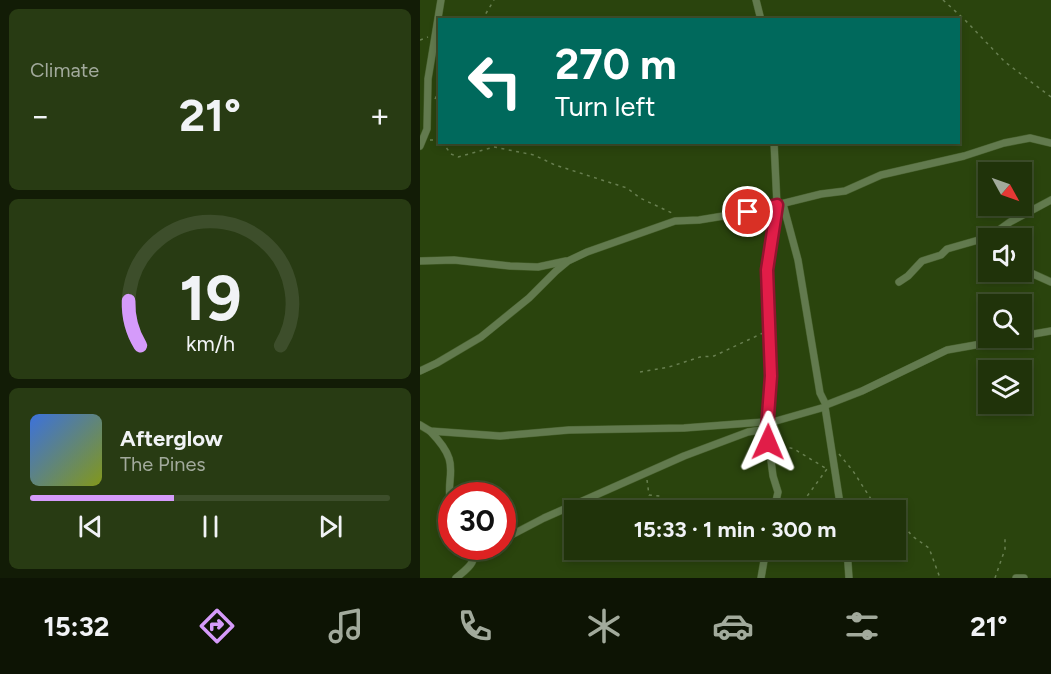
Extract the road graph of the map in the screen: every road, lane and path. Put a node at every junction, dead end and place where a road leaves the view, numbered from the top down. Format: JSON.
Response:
{"nodes":[{"id":1,"x":441,"y":0,"type":"edge"},
{"id":2,"x":494,"y":0,"type":"edge"},
{"id":3,"x":756,"y":0,"type":"edge"},
{"id":4,"x":943,"y":0,"type":"edge"},
{"id":5,"x":483,"y":18,"type":"edge"},
{"id":6,"x":760,"y":18,"type":"edge"},
{"id":7,"x":435,"y":34,"type":"junction"},
{"id":8,"x":420,"y":40,"type":"edge"},
{"id":9,"x":1051,"y":97,"type":"edge"},
{"id":10,"x":434,"y":100,"type":"dead end"},
{"id":11,"x":438,"y":102,"type":"edge"},
{"id":12,"x":438,"y":140,"type":"edge"},
{"id":13,"x":1051,"y":143,"type":"edge"},
{"id":14,"x":443,"y":144,"type":"edge"},
{"id":15,"x":774,"y":144,"type":"edge"},
{"id":16,"x":421,"y":145,"type":"edge"},
{"id":17,"x":1051,"y":200,"type":"edge"},
{"id":18,"x":780,"y":204,"type":"junction"},
{"id":19,"x":685,"y":221,"type":"junction"},
{"id":20,"x":1002,"y":228,"type":"edge"},
{"id":21,"x":978,"y":241,"type":"edge"},
{"id":22,"x":420,"y":261,"type":"edge"},
{"id":23,"x":568,"y":261,"type":"junction"},
{"id":24,"x":1032,"y":273,"type":"edge"},
{"id":25,"x":899,"y":282,"type":"dead end"},
{"id":26,"x":1051,"y":282,"type":"edge"},
{"id":27,"x":768,"y":330,"type":"junction"},
{"id":28,"x":1051,"y":331,"type":"edge"},
{"id":29,"x":1032,"y":334,"type":"edge"},
{"id":30,"x":978,"y":344,"type":"edge"},
{"id":31,"x":420,"y":371,"type":"edge"},
{"id":32,"x":640,"y":372,"type":"dead end"},
{"id":33,"x":825,"y":406,"type":"junction"},
{"id":34,"x":420,"y":425,"type":"edge"},
{"id":35,"x":768,"y":426,"type":"junction"},
{"id":36,"x":430,"y":431,"type":"junction"},
{"id":37,"x":768,"y":442,"type":"junction"},
{"id":38,"x":831,"y":444,"type":"junction"},
{"id":39,"x":830,"y":466,"type":"junction"},
{"id":40,"x":646,"y":474,"type":"junction"},
{"id":41,"x":451,"y":482,"type":"edge"},
{"id":42,"x":660,"y":496,"type":"dead end"},
{"id":43,"x":776,"y":500,"type":"edge"},
{"id":44,"x":804,"y":500,"type":"edge"},
{"id":45,"x":838,"y":500,"type":"edge"},
{"id":46,"x":872,"y":500,"type":"edge"},
{"id":47,"x":906,"y":528,"type":"edge"},
{"id":48,"x":516,"y":533,"type":"edge"},
{"id":49,"x":1005,"y":536,"type":"dead end"},
{"id":50,"x":473,"y":560,"type":"edge"},
{"id":51,"x":764,"y":560,"type":"edge"},
{"id":52,"x":848,"y":560,"type":"edge"},
{"id":53,"x":456,"y":578,"type":"edge"},
{"id":54,"x":761,"y":578,"type":"edge"},
{"id":55,"x":849,"y":578,"type":"edge"},
{"id":56,"x":940,"y":578,"type":"edge"},
{"id":57,"x":995,"y":578,"type":"edge"},
{"id":58,"x":1016,"y":578,"type":"edge"},
{"id":59,"x":1024,"y":578,"type":"edge"}],
"edges":[{"from":1,"to":7,"type":"street"},
{"from":2,"to":5,"type":"path"},
{"from":3,"to":6,"type":"street"},
{"from":4,"to":9,"type":"path"},
{"from":7,"to":8,"type":"path"},
{"from":7,"to":16,"type":"street"},
{"from":10,"to":11,"type":"path"},
{"from":12,"to":16,"type":"path"},
{"from":13,"to":18,"type":"street"},
{"from":14,"to":19,"type":"path"},
{"from":15,"to":18,"type":"street"},
{"from":17,"to":20,"type":"street"},
{"from":18,"to":19,"type":"street"},
{"from":18,"to":27,"type":"street"},
{"from":18,"to":33,"type":"street"},
{"from":19,"to":23,"type":"street"},
{"from":21,"to":25,"type":"street"},
{"from":22,"to":23,"type":"street"},
{"from":23,"to":31,"type":"street"},
{"from":24,"to":26,"type":"street"},
{"from":27,"to":32,"type":"path"},
{"from":27,"to":35,"type":"street"},
{"from":28,"to":29,"type":"street"},
{"from":30,"to":33,"type":"street"},
{"from":33,"to":35,"type":"street"},
{"from":33,"to":38,"type":"street"},
{"from":34,"to":36,"type":"street"},
{"from":35,"to":36,"type":"street"},
{"from":35,"to":37,"type":"street"},
{"from":35,"to":40,"type":"street"},
{"from":36,"to":41,"type":"street"},
{"from":37,"to":39,"type":"path"},
{"from":37,"to":43,"type":"street"},
{"from":38,"to":39,"type":"street"},
{"from":38,"to":46,"type":"path"},
{"from":39,"to":44,"type":"path"},
{"from":39,"to":45,"type":"street"},
{"from":40,"to":42,"type":"path"},
{"from":40,"to":48,"type":"street"},
{"from":47,"to":56,"type":"path"},
{"from":49,"to":57,"type":"path"},
{"from":50,"to":53,"type":"street"},
{"from":51,"to":54,"type":"street"},
{"from":52,"to":55,"type":"street"},
{"from":58,"to":59,"type":"street"}]}
